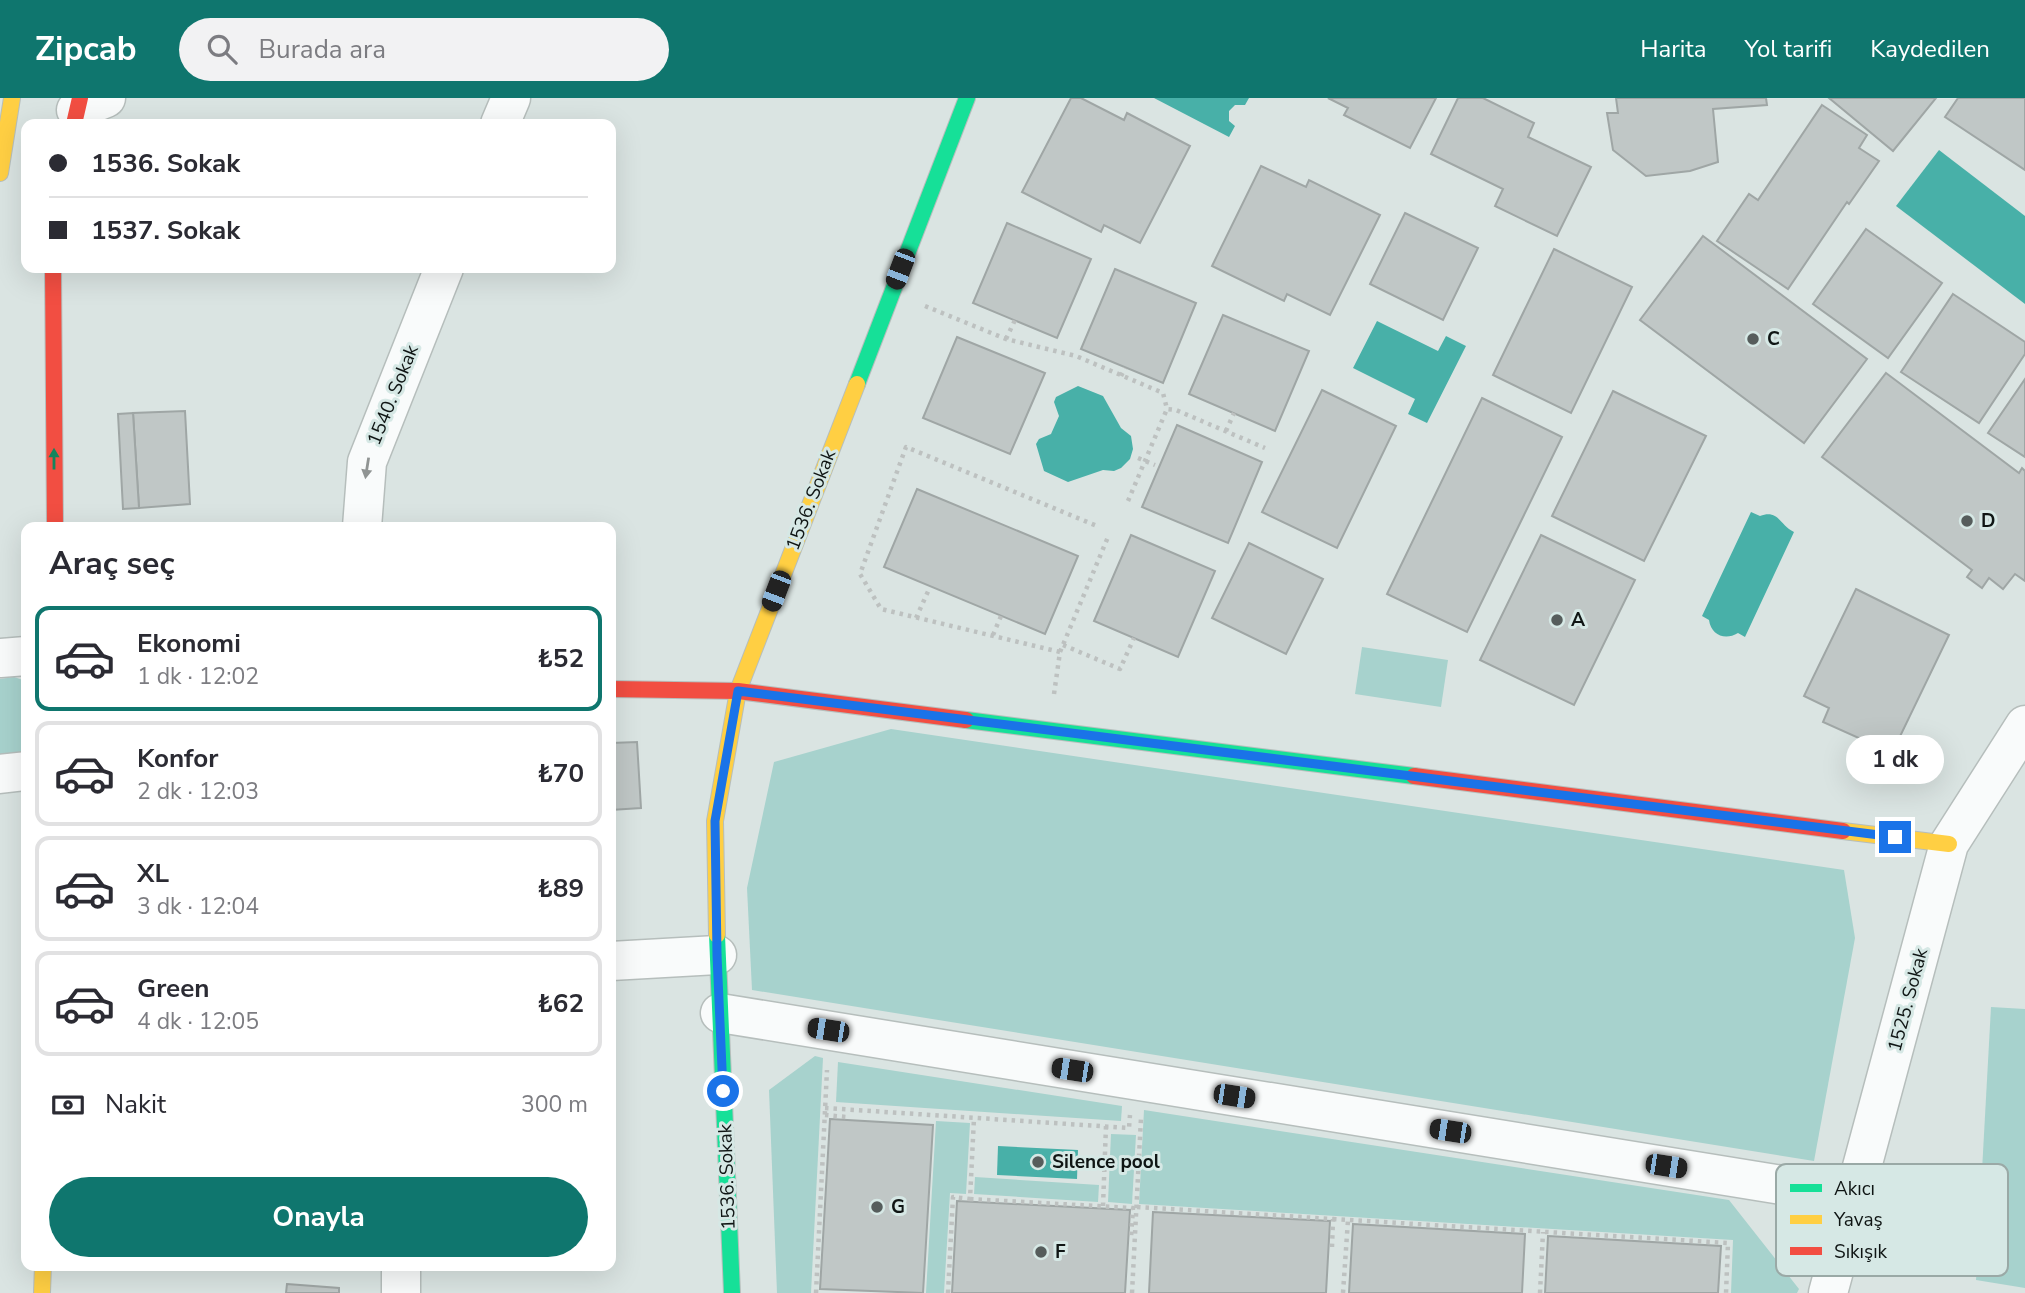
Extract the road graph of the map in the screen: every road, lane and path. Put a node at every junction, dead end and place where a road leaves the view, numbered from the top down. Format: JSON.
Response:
{"nodes":[{"id":1,"x":511,"y":98,"type":"edge"},
{"id":2,"x":967,"y":98,"type":"edge"},
{"id":3,"x":7,"y":106,"type":"edge"},
{"id":4,"x":502,"y":119,"type":"edge"},
{"id":5,"x":0,"y":173,"type":"edge"},
{"id":6,"x":54,"y":273,"type":"edge"},
{"id":7,"x":442,"y":273,"type":"edge"},
{"id":8,"x":891,"y":292,"type":"junction"},
{"id":9,"x":1015,"y":320,"type":"dead end"},
{"id":10,"x":1006,"y":339,"type":"junction"},
{"id":11,"x":1125,"y":368,"type":"dead end"},
{"id":12,"x":1121,"y":376,"type":"junction"},
{"id":13,"x":1167,"y":409,"type":"junction"},
{"id":14,"x":1234,"y":413,"type":"dead end"},
{"id":15,"x":1226,"y":431,"type":"junction"},
{"id":16,"x":1265,"y":448,"type":"dead end"},
{"id":17,"x":1138,"y":458,"type":"dead end"},
{"id":18,"x":1145,"y":461,"type":"junction"},
{"id":19,"x":1155,"y":465,"type":"dead end"},
{"id":20,"x":1128,"y":500,"type":"dead end"},
{"id":21,"x":55,"y":522,"type":"edge"},
{"id":22,"x":362,"y":522,"type":"edge"},
{"id":23,"x":1097,"y":526,"type":"dead end"},
{"id":24,"x":1108,"y":537,"type":"dead end"},
{"id":25,"x":930,"y":587,"type":"dead end"},
{"id":26,"x":1001,"y":616,"type":"dead end"},
{"id":27,"x":916,"y":618,"type":"junction"},
{"id":28,"x":993,"y":635,"type":"junction"},
{"id":29,"x":1134,"y":638,"type":"dead end"},
{"id":30,"x":1063,"y":645,"type":"junction"},
{"id":31,"x":21,"y":656,"type":"edge"},
{"id":32,"x":0,"y":657,"type":"edge"},
{"id":33,"x":616,"y":689,"type":"edge"},
{"id":34,"x":738,"y":691,"type":"junction"},
{"id":35,"x":2025,"y":725,"type":"edge"},
{"id":36,"x":21,"y":772,"type":"edge"},
{"id":37,"x":0,"y":774,"type":"edge"},
{"id":38,"x":1950,"y":844,"type":"junction"},
{"id":39,"x":717,"y":955,"type":"junction"},
{"id":40,"x":616,"y":961,"type":"edge"},
{"id":41,"x":720,"y":1013,"type":"junction"},
{"id":42,"x":827,"y":1070,"type":"dead end"},
{"id":43,"x":825,"y":1108,"type":"junction"},
{"id":44,"x":1141,"y":1112,"type":"dead end"},
{"id":45,"x":825,"y":1115,"type":"junction"},
{"id":46,"x":846,"y":1117,"type":"dead end"},
{"id":47,"x":974,"y":1118,"type":"junction"},
{"id":48,"x":1106,"y":1126,"type":"junction"},
{"id":49,"x":1129,"y":1128,"type":"dead end"},
{"id":50,"x":1865,"y":1164,"type":"edge"},
{"id":51,"x":1776,"y":1184,"type":"edge"},
{"id":52,"x":970,"y":1199,"type":"junction"},
{"id":53,"x":1103,"y":1206,"type":"junction"},
{"id":54,"x":1137,"y":1207,"type":"junction"},
{"id":55,"x":1333,"y":1219,"type":"junction"},
{"id":56,"x":1348,"y":1220,"type":"junction"},
{"id":57,"x":1543,"y":1232,"type":"junction"},
{"id":58,"x":1131,"y":1238,"type":"dead end"},
{"id":59,"x":1332,"y":1247,"type":"dead end"},
{"id":60,"x":43,"y":1271,"type":"edge"},
{"id":61,"x":401,"y":1271,"type":"edge"},
{"id":62,"x":1834,"y":1276,"type":"edge"},
{"id":63,"x":42,"y":1293,"type":"edge"},
{"id":64,"x":401,"y":1293,"type":"edge"},
{"id":65,"x":732,"y":1293,"type":"edge"},
{"id":66,"x":816,"y":1293,"type":"edge"},
{"id":67,"x":948,"y":1293,"type":"edge"},
{"id":68,"x":1132,"y":1293,"type":"edge"},
{"id":69,"x":1343,"y":1293,"type":"edge"},
{"id":70,"x":1540,"y":1293,"type":"edge"},
{"id":71,"x":1726,"y":1293,"type":"edge"},
{"id":72,"x":1829,"y":1293,"type":"edge"}],
"edges":[{"from":1,"to":4,"type":"street"},
{"from":2,"to":8,"type":"street","name":"1536. Sokak"},
{"from":3,"to":5,"type":"street"},
{"from":21,"to":6,"type":"street","one_way":true},
{"from":7,"to":22,"type":"street","name":"1540. Sokak","one_way":true},
{"from":8,"to":10,"type":"path"},
{"from":8,"to":34,"type":"street","name":"1536. Sokak"},
{"from":9,"to":10,"type":"path"},
{"from":10,"to":12,"type":"path"},
{"from":11,"to":12,"type":"path"},
{"from":12,"to":13,"type":"path"},
{"from":13,"to":15,"type":"path"},
{"from":13,"to":18,"type":"path"},
{"from":14,"to":15,"type":"path"},
{"from":15,"to":16,"type":"path"},
{"from":17,"to":18,"type":"path"},
{"from":18,"to":19,"type":"path"},
{"from":18,"to":20,"type":"path"},
{"from":23,"to":27,"type":"path"},
{"from":24,"to":30,"type":"path"},
{"from":25,"to":27,"type":"path"},
{"from":26,"to":28,"type":"path"},
{"from":27,"to":28,"type":"path"},
{"from":28,"to":30,"type":"path"},
{"from":29,"to":30,"type":"path"},
{"from":31,"to":32,"type":"street"},
{"from":33,"to":34,"type":"street"},
{"from":34,"to":38,"type":"street"},
{"from":34,"to":39,"type":"street","name":"1536. Sokak"},
{"from":35,"to":38,"type":"street","name":"1525. Sokak"},
{"from":36,"to":37,"type":"street"},
{"from":38,"to":50,"type":"street","name":"1525. Sokak"},
{"from":39,"to":40,"type":"street"},
{"from":39,"to":41,"type":"street","name":"1536. Sokak"},
{"from":41,"to":51,"type":"street"},
{"from":41,"to":65,"type":"street","name":"1536. Sokak"},
{"from":42,"to":43,"type":"path"},
{"from":43,"to":45,"type":"path"},
{"from":43,"to":47,"type":"path"},
{"from":44,"to":54,"type":"path"},
{"from":45,"to":46,"type":"path"},
{"from":45,"to":66,"type":"path"},
{"from":47,"to":48,"type":"path"},
{"from":47,"to":52,"type":"path"},
{"from":48,"to":49,"type":"path"},
{"from":48,"to":53,"type":"path"},
{"from":52,"to":53,"type":"path"},
{"from":52,"to":67,"type":"path"},
{"from":53,"to":58,"type":"path"},
{"from":54,"to":55,"type":"path"},
{"from":54,"to":68,"type":"path"},
{"from":55,"to":56,"type":"path"},
{"from":55,"to":59,"type":"path"},
{"from":56,"to":57,"type":"path"},
{"from":56,"to":69,"type":"path"},
{"from":57,"to":70,"type":"path"},
{"from":57,"to":71,"type":"path"},
{"from":60,"to":63,"type":"street"},
{"from":61,"to":64,"type":"street"},
{"from":62,"to":72,"type":"street","name":"1525. Sokak"}]}
